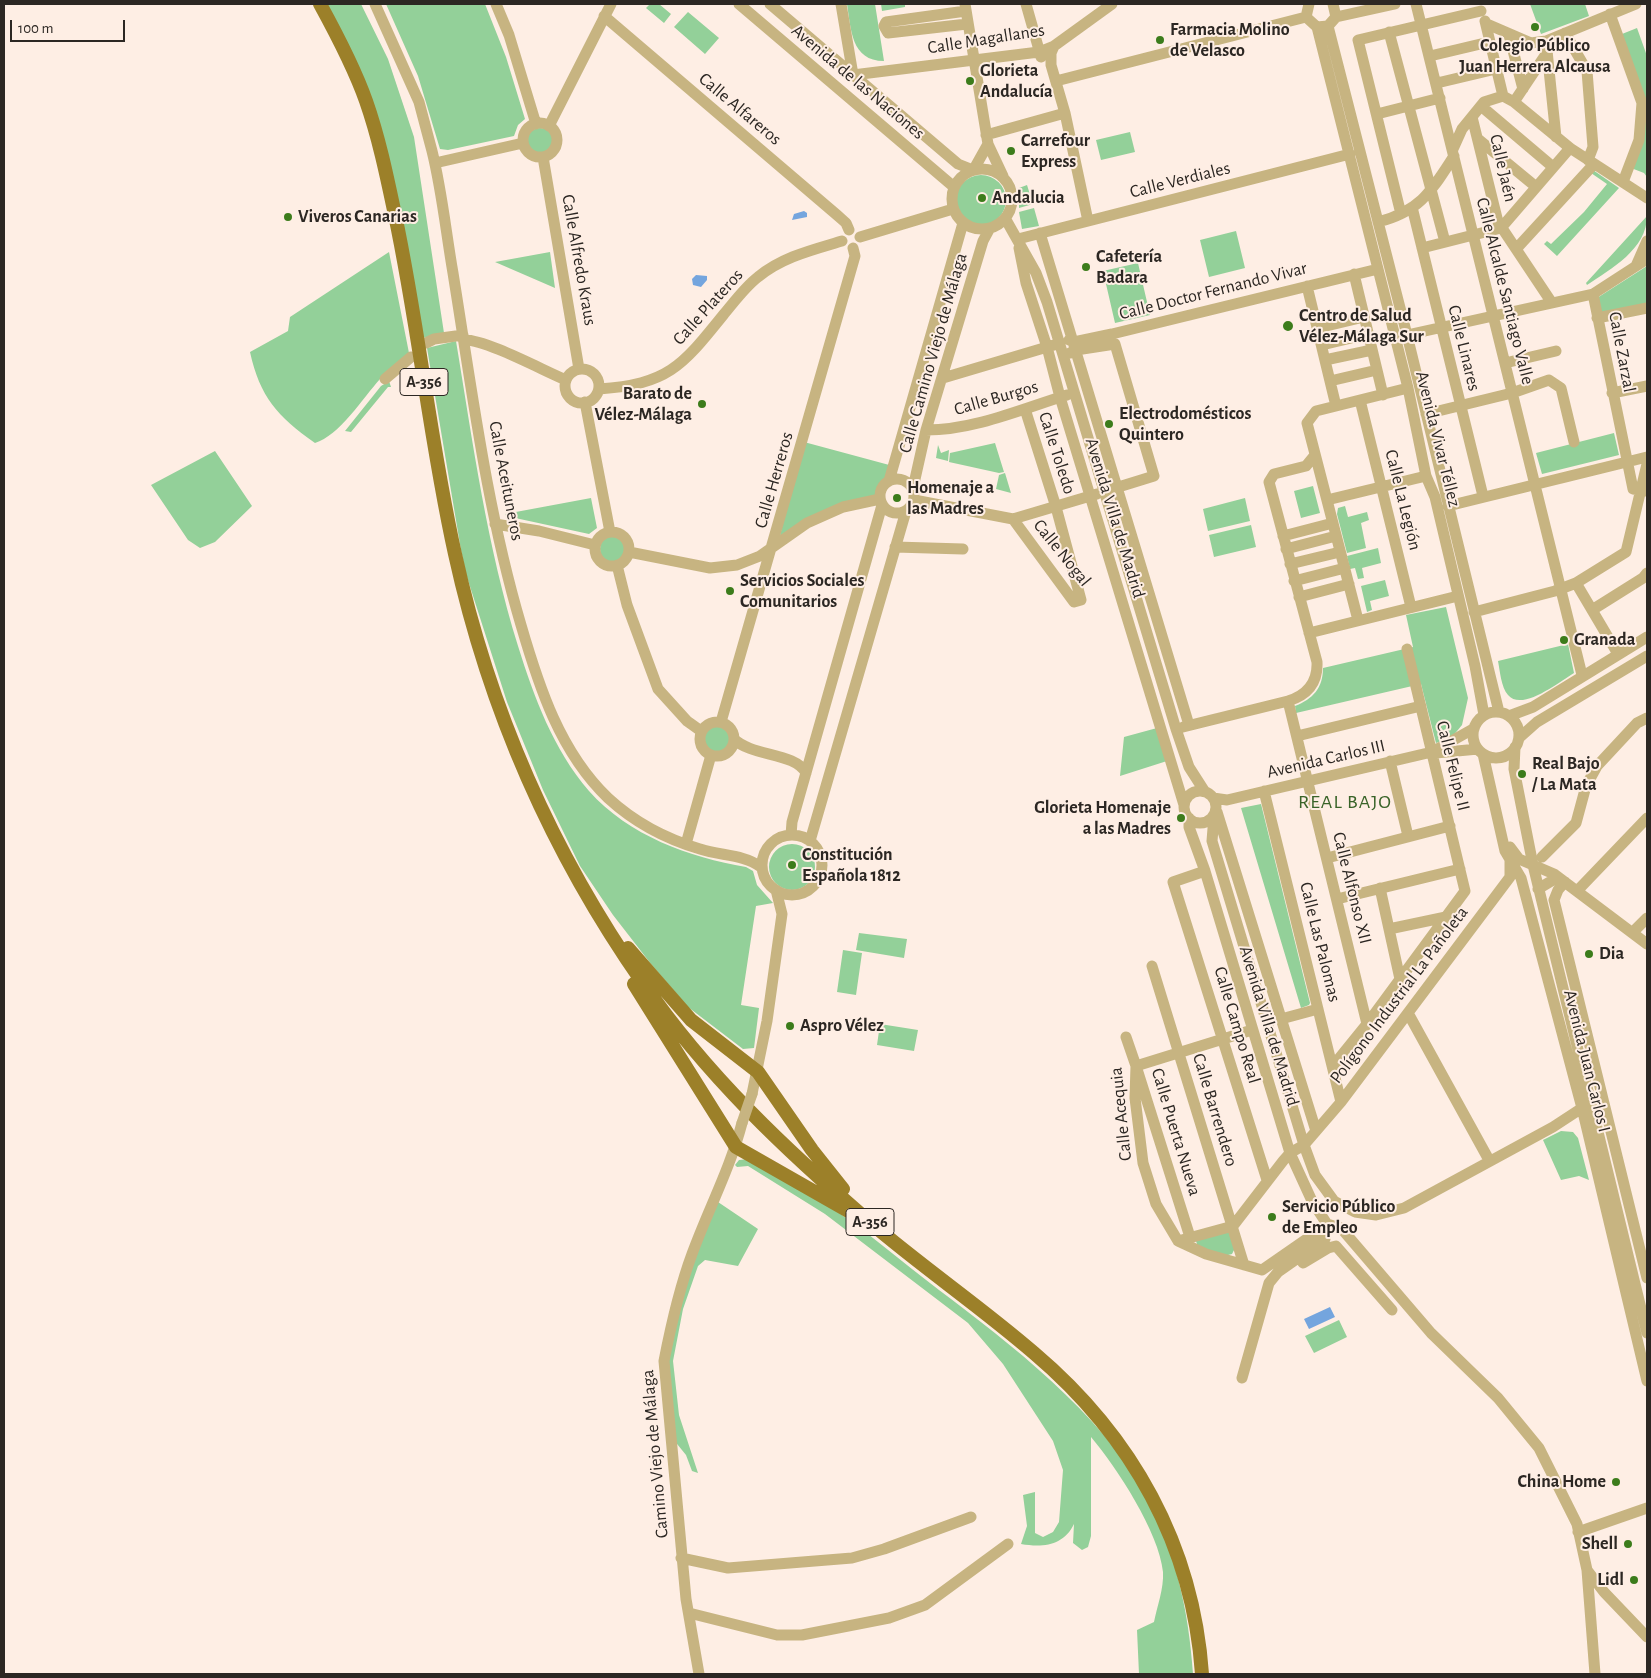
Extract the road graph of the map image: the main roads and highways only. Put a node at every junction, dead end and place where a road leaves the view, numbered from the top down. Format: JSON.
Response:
{"nodes":[{"id":1,"x":320,"y":4,"type":"edge"},
{"id":2,"x":595,"y":909,"type":"junction"},
{"id":3,"x":614,"y":940,"type":"junction"},
{"id":4,"x":874,"y":1226,"type":"junction"},
{"id":5,"x":1202,"y":1674,"type":"edge"}],
"edges":[{"from":1,"to":2,"type":"main road","number":"A-356"},
{"from":2,"to":3,"type":"main road","number":"A-356"},
{"from":2,"to":4,"type":"main road"},
{"from":3,"to":4,"type":"main road","number":"A-356"},
{"from":3,"to":4,"type":"main road"},
{"from":4,"to":5,"type":"main road","number":"A-356"}]}
